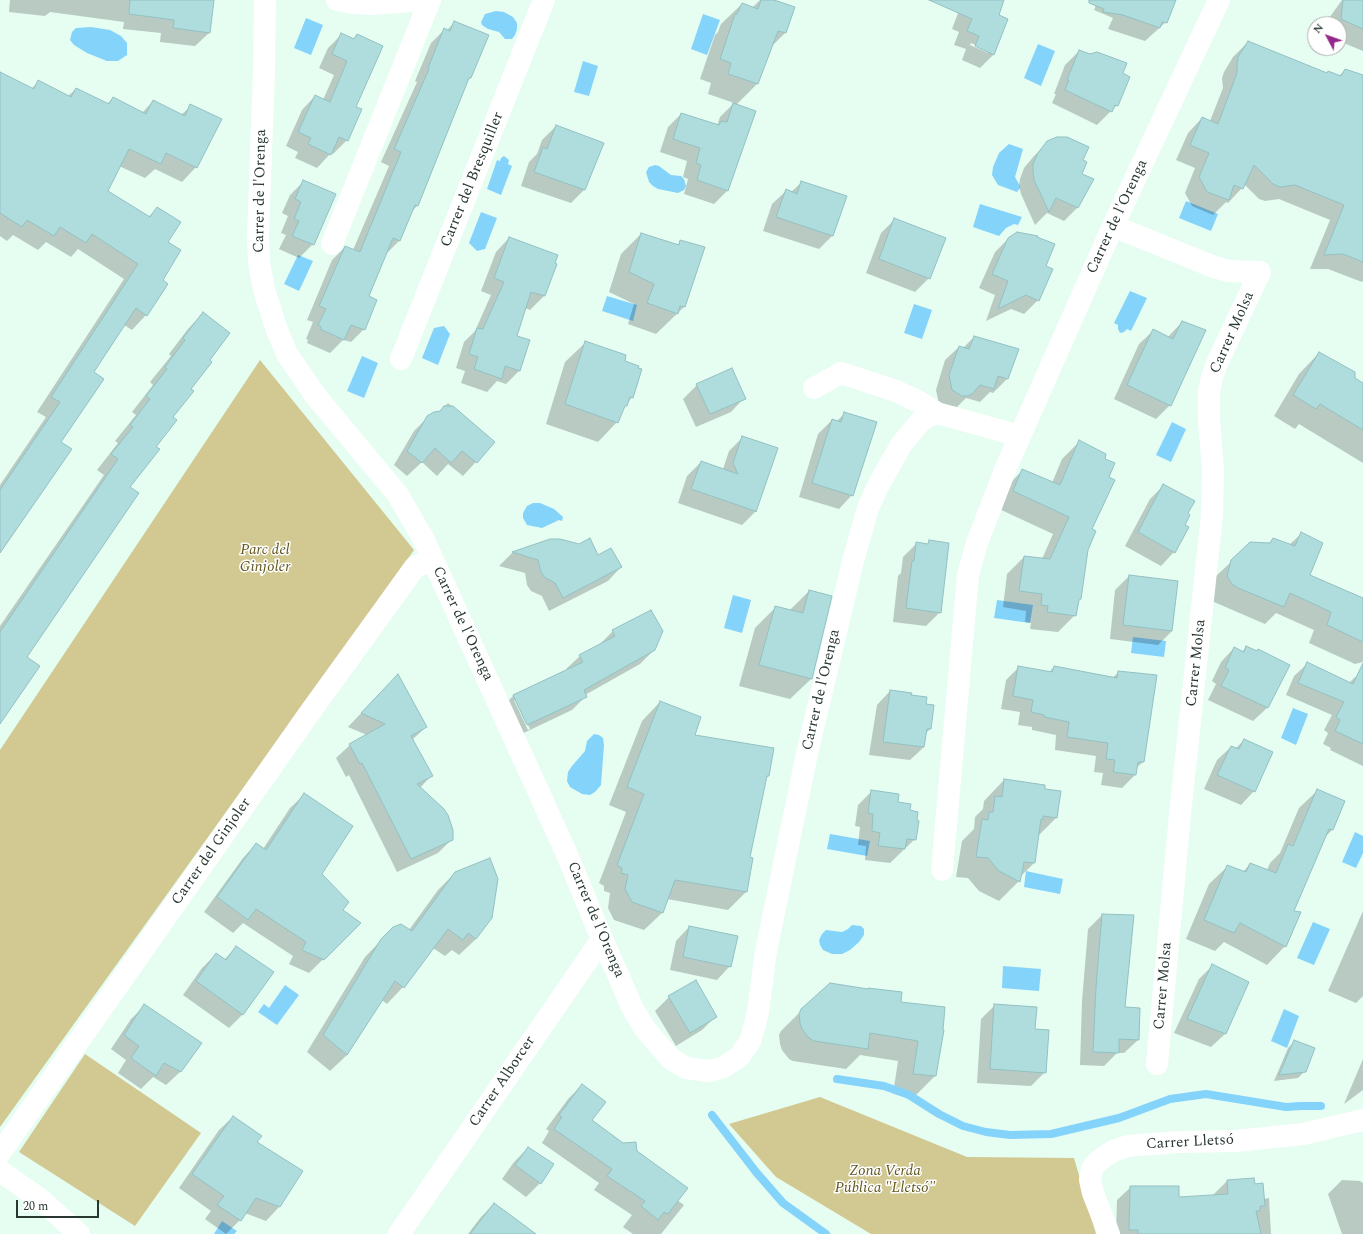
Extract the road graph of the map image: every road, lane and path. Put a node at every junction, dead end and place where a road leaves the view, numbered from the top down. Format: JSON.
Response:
{"nodes":[{"id":1,"x":265,"y":0,"type":"edge"},
{"id":2,"x":337,"y":0,"type":"edge"},
{"id":3,"x":429,"y":0,"type":"edge"},
{"id":4,"x":544,"y":0,"type":"edge"},
{"id":5,"x":1219,"y":0,"type":"edge"},
{"id":6,"x":1113,"y":226,"type":"junction"},
{"id":7,"x":332,"y":244,"type":"dead end"},
{"id":8,"x":401,"y":359,"type":"dead end"},
{"id":9,"x":814,"y":388,"type":"dead end"},
{"id":10,"x":937,"y":413,"type":"junction"},
{"id":11,"x":1020,"y":436,"type":"junction"},
{"id":12,"x":433,"y":560,"type":"junction"},
{"id":13,"x":942,"y":870,"type":"dead end"},
{"id":14,"x":602,"y":938,"type":"junction"},
{"id":15,"x":1157,"y":1064,"type":"dead end"},
{"id":16,"x":1363,"y":1120,"type":"edge"},
{"id":17,"x":0,"y":1153,"type":"edge"},
{"id":18,"x":0,"y":1171,"type":"edge"},
{"id":19,"x":406,"y":1231,"type":"edge"},
{"id":20,"x":79,"y":1234,"type":"edge"},
{"id":21,"x":1109,"y":1234,"type":"edge"}],
"edges":[{"from":1,"to":12,"type":"street","name":"Carrer de l'Orenga"},
{"from":2,"to":3,"type":"street"},
{"from":3,"to":7,"type":"street"},
{"from":4,"to":8,"type":"street","name":"Carrer del Bresquiller"},
{"from":5,"to":6,"type":"street","name":"Carrer de l'Orenga"},
{"from":6,"to":11,"type":"street","name":"Carrer de l'Orenga"},
{"from":6,"to":15,"type":"street","name":"Carrer Molsa"},
{"from":9,"to":10,"type":"street"},
{"from":10,"to":11,"type":"street"},
{"from":10,"to":14,"type":"street","name":"Carrer de l'Orenga"},
{"from":11,"to":13,"type":"street","name":"Carrer de l'Orenga"},
{"from":12,"to":14,"type":"street","name":"Carrer de l'Orenga"},
{"from":12,"to":17,"type":"street","name":"Carrer del Ginjoler"},
{"from":14,"to":19,"type":"street","name":"Carrer Alborcer"},
{"from":16,"to":21,"type":"street","name":"Carrer Lletsó"},
{"from":18,"to":20,"type":"street"}]}
